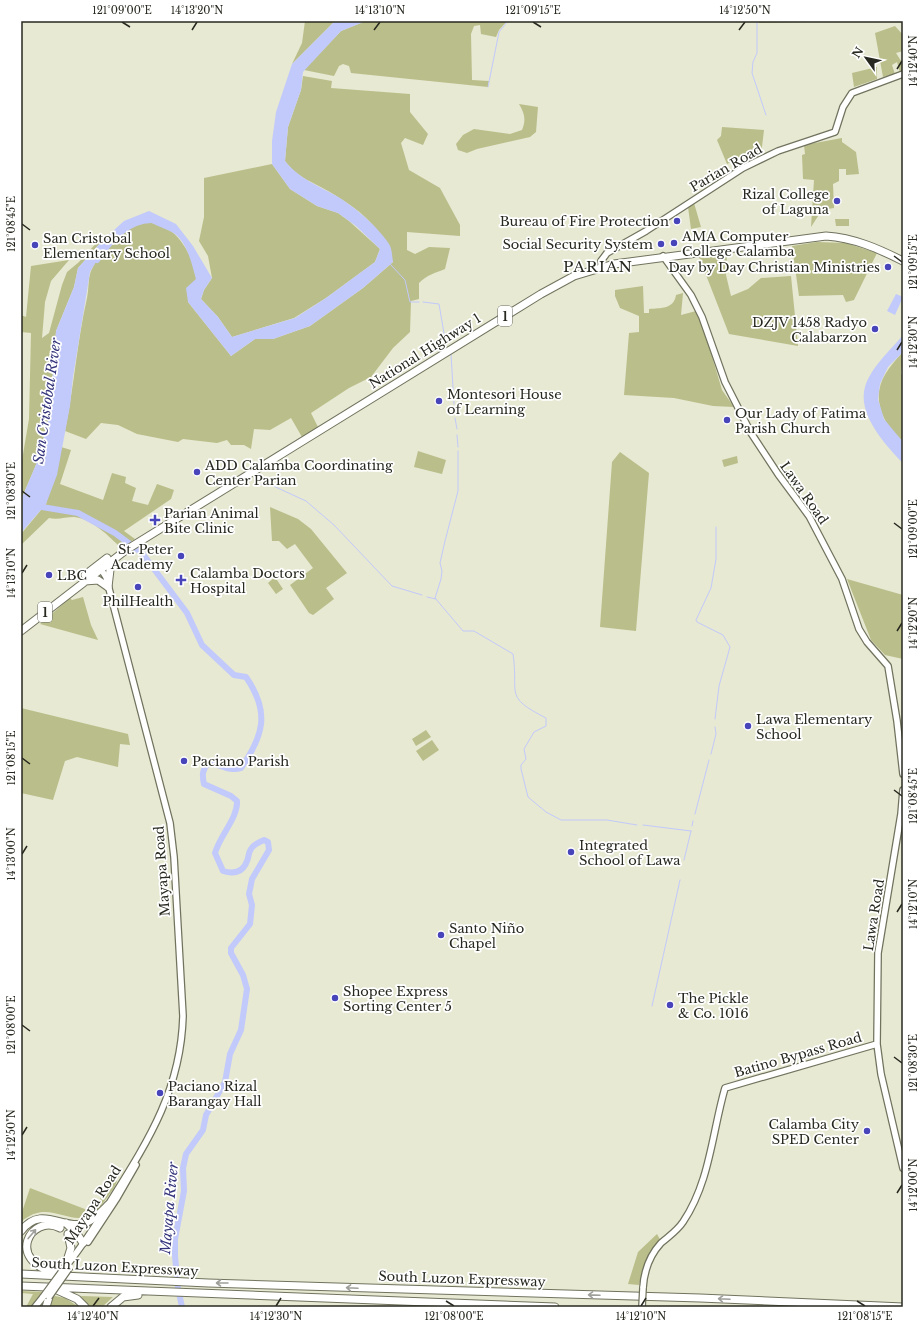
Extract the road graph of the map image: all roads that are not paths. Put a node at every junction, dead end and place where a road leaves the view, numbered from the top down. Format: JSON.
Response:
{"nodes":[{"id":1,"x":903,"y":74,"type":"edge"},
{"id":2,"x":663,"y":256,"type":"junction"},
{"id":3,"x":903,"y":261,"type":"edge"},
{"id":4,"x":600,"y":268,"type":"junction"},
{"id":5,"x":126,"y":550,"type":"junction"},
{"id":6,"x":111,"y":561,"type":"junction"},
{"id":7,"x":97,"y":568,"type":"junction"},
{"id":8,"x":85,"y":581,"type":"junction"},
{"id":9,"x":108,"y":587,"type":"junction"},
{"id":10,"x":71,"y":591,"type":"junction"},
{"id":11,"x":21,"y":631,"type":"edge"},
{"id":12,"x":903,"y":774,"type":"edge"},
{"id":13,"x":903,"y":790,"type":"edge"},
{"id":14,"x":878,"y":1044,"type":"junction"},
{"id":15,"x":140,"y":1154,"type":"junction"},
{"id":16,"x":903,"y":1168,"type":"edge"},
{"id":17,"x":108,"y":1205,"type":"junction"},
{"id":18,"x":62,"y":1225,"type":"junction"},
{"id":19,"x":21,"y":1231,"type":"edge"},
{"id":20,"x":84,"y":1244,"type":"junction"},
{"id":21,"x":68,"y":1267,"type":"junction"},
{"id":22,"x":21,"y":1274,"type":"edge"},
{"id":23,"x":79,"y":1277,"type":"junction"},
{"id":24,"x":21,"y":1286,"type":"edge"},
{"id":25,"x":53,"y":1288,"type":"junction"},
{"id":26,"x":154,"y":1292,"type":"junction"},
{"id":27,"x":46,"y":1297,"type":"junction"},
{"id":28,"x":111,"y":1306,"type":"edge"},
{"id":29,"x":903,"y":1306,"type":"edge"},
{"id":30,"x":35,"y":1307,"type":"edge"},
{"id":31,"x":42,"y":1307,"type":"edge"},
{"id":32,"x":46,"y":1307,"type":"edge"},
{"id":33,"x":85,"y":1307,"type":"edge"},
{"id":34,"x":556,"y":1307,"type":"edge"},
{"id":35,"x":642,"y":1307,"type":"edge"}],
"edges":[{"from":1,"to":4,"type":"main road","name":"Parian Road"},
{"from":2,"to":3,"type":"highway","name":"National Highway 1","number":"1"},
{"from":2,"to":4,"type":"highway","name":"National Highway 1","number":"1"},
{"from":2,"to":12,"type":"main road","name":"Lawa Road"},
{"from":4,"to":5,"type":"highway","name":"National Highway 1","number":"1"},
{"from":5,"to":6,"type":"highway","name":"National Highway 1","number":"1"},
{"from":5,"to":7,"type":"highway","name":"National Highway 1","number":"1"},
{"from":6,"to":7,"type":"highway","name":"National Highway 1","number":"1"},
{"from":6,"to":9,"type":"highway"},
{"from":7,"to":8,"type":"highway","name":"National Highway 1","number":"1"},
{"from":7,"to":9,"type":"main road","name":"Mayapa Road"},
{"from":7,"to":10,"type":"highway","name":"National Highway 1","number":"1"},
{"from":8,"to":9,"type":"highway"},
{"from":8,"to":10,"type":"highway","name":"National Highway 1","number":"1"},
{"from":9,"to":15,"type":"main road","name":"Mayapa Road"},
{"from":10,"to":11,"type":"highway","name":"National Highway 1","number":"1"},
{"from":13,"to":14,"type":"main road","name":"Lawa Road"},
{"from":14,"to":16,"type":"main road","name":"Lawa Road"},
{"from":14,"to":35,"type":"main road","name":"Batino Bypass Road","bridge":true},
{"from":15,"to":17,"type":"main road","name":"Mayapa Road"},
{"from":15,"to":20,"type":"main road","name":"Mayapa Road"},
{"from":17,"to":18,"type":"highway"},
{"from":17,"to":20,"type":"main road","name":"Mayapa Road"},
{"from":18,"to":19,"type":"highway"},
{"from":18,"to":20,"type":"highway"},
{"from":23,"to":18,"type":"highway","one_way":true},
{"from":20,"to":21,"type":"main road","name":"Mayapa Road"},
{"from":20,"to":21,"type":"highway"},
{"from":21,"to":27,"type":"main road","name":"Mayapa Road","bridge":true},
{"from":22,"to":23,"type":"highway","name":"South Luzon Expressway"},
{"from":29,"to":23,"type":"highway","name":"South Luzon Expressway","one_way":true},
{"from":24,"to":25,"type":"highway","name":"South Luzon Expressway"},
{"from":25,"to":26,"type":"highway","name":"South Luzon Expressway"},
{"from":25,"to":33,"type":"highway"},
{"from":26,"to":28,"type":"highway"},
{"from":26,"to":34,"type":"highway","name":"South Luzon Expressway"},
{"from":27,"to":30,"type":"main road","name":"Mayapa Road"},
{"from":27,"to":31,"type":"main road","name":"Mayapa Road"},
{"from":27,"to":32,"type":"highway"}]}
